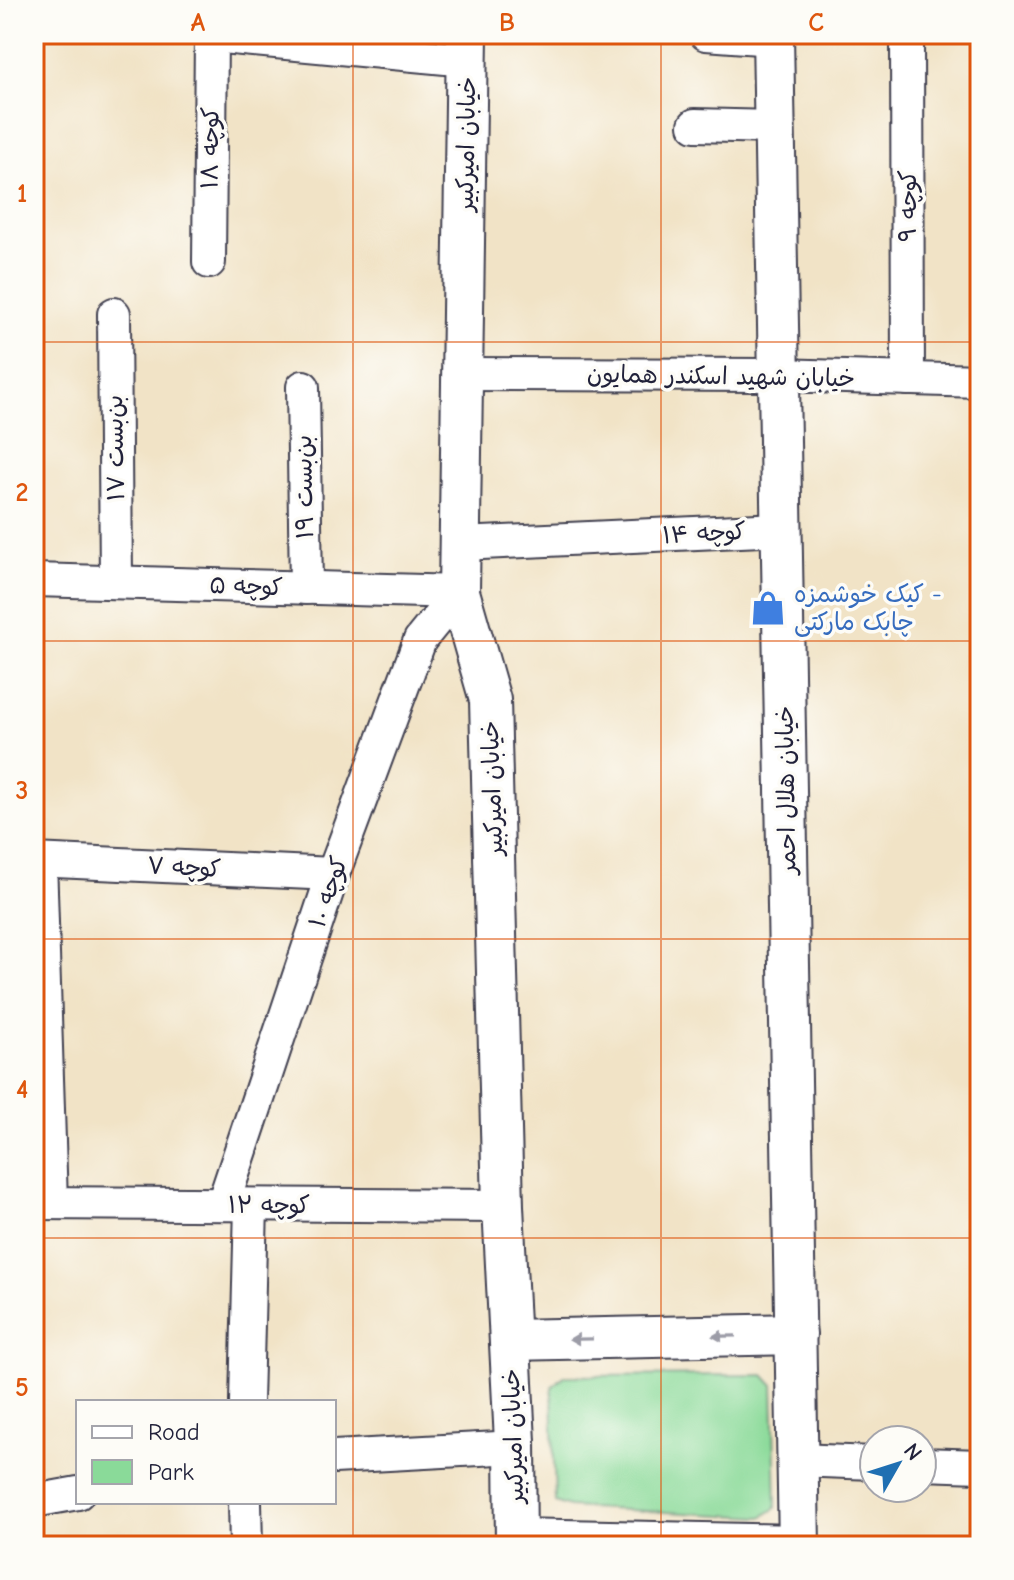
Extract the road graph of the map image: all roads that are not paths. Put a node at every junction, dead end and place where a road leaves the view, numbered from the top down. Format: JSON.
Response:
{"nodes":[{"id":1,"x":706,"y":34,"type":"edge"},
{"id":2,"x":907,"y":34,"type":"edge"},
{"id":3,"x":211,"y":35,"type":"edge"},
{"id":4,"x":773,"y":36,"type":"edge"},
{"id":5,"x":467,"y":47,"type":"edge"},
{"id":6,"x":695,"y":125,"type":"dead end"},
{"id":7,"x":773,"y":127,"type":"junction"},
{"id":8,"x":209,"y":262,"type":"dead end"},
{"id":9,"x":114,"y":314,"type":"dead end"},
{"id":10,"x":462,"y":374,"type":"junction"},
{"id":11,"x":778,"y":375,"type":"junction"},
{"id":12,"x":908,"y":379,"type":"junction"},
{"id":13,"x":980,"y":381,"type":"edge"},
{"id":14,"x":303,"y":387,"type":"dead end"},
{"id":15,"x":781,"y":529,"type":"junction"},
{"id":16,"x":461,"y":544,"type":"junction"},
{"id":17,"x":34,"y":580,"type":"edge"},
{"id":18,"x":116,"y":582,"type":"junction"},
{"id":19,"x":306,"y":588,"type":"junction"},
{"id":20,"x":459,"y":592,"type":"junction"},
{"id":21,"x":37,"y":860,"type":"edge"},
{"id":22,"x":333,"y":874,"type":"junction"},
{"id":23,"x":42,"y":1203,"type":"edge"},
{"id":24,"x":237,"y":1204,"type":"junction"},
{"id":25,"x":503,"y":1206,"type":"junction"},
{"id":26,"x":796,"y":1334,"type":"junction"},
{"id":27,"x":510,"y":1340,"type":"junction"},
{"id":28,"x":246,"y":1400,"type":"edge"},
{"id":29,"x":516,"y":1447,"type":"junction"},
{"id":30,"x":336,"y":1457,"type":"edge"},
{"id":31,"x":796,"y":1460,"type":"junction"},
{"id":32,"x":858,"y":1462,"type":"edge"},
{"id":33,"x":938,"y":1465,"type":"edge"},
{"id":34,"x":980,"y":1466,"type":"edge"},
{"id":35,"x":76,"y":1493,"type":"edge"},
{"id":36,"x":34,"y":1501,"type":"edge"},
{"id":37,"x":245,"y":1504,"type":"edge"},
{"id":38,"x":516,"y":1542,"type":"edge"},
{"id":39,"x":246,"y":1546,"type":"edge"},
{"id":40,"x":799,"y":1546,"type":"edge"}],
"edges":[{"from":1,"to":4,"type":"street"},
{"from":2,"to":12,"type":"street","name":"کوچه ۹"},
{"from":3,"to":5,"type":"street"},
{"from":3,"to":8,"type":"street","name":"کوچه ۱۸"},
{"from":4,"to":7,"type":"street","name":"خیابان هلال احمر"},
{"from":5,"to":10,"type":"street","name":"خیابان امیرکبیر"},
{"from":6,"to":7,"type":"street"},
{"from":7,"to":11,"type":"street","name":"خیابان هلال احمر"},
{"from":9,"to":18,"type":"street","name":"بن‌بست ۱۷"},
{"from":10,"to":11,"type":"street","name":"خیابان شهید اسکندر همایون"},
{"from":10,"to":16,"type":"street","name":"خیابان امیرکبیر"},
{"from":11,"to":12,"type":"street","name":"خیابان شهید اسکندر همایون"},
{"from":11,"to":15,"type":"street","name":"خیابان هلال احمر"},
{"from":12,"to":13,"type":"street","name":"خیابان شهید اسکندر همایون"},
{"from":14,"to":19,"type":"street","name":"بن‌بست ۱۹"},
{"from":15,"to":16,"type":"street","name":"کوچه ۱۴"},
{"from":15,"to":26,"type":"street","name":"خیابان هلال احمر"},
{"from":16,"to":20,"type":"street","name":"خیابان امیرکبیر"},
{"from":17,"to":18,"type":"street","name":"کوچه ۵"},
{"from":18,"to":19,"type":"street","name":"کوچه ۵"},
{"from":19,"to":20,"type":"street","name":"کوچه ۵"},
{"from":20,"to":22,"type":"street","name":"کوچه ۱۰"},
{"from":20,"to":25,"type":"street","name":"خیابان امیرکبیر"},
{"from":21,"to":22,"type":"street","name":"کوچه ۷"},
{"from":21,"to":23,"type":"street"},
{"from":22,"to":24,"type":"street","name":"کوچه ۱۰"},
{"from":23,"to":24,"type":"street","name":"کوچه ۱۲"},
{"from":24,"to":25,"type":"street","name":"کوچه ۱۲"},
{"from":24,"to":28,"type":"street","name":"کوچه ۱۰"},
{"from":25,"to":27,"type":"street","name":"خیابان امیرکبیر"},
{"from":26,"to":27,"type":"street","one_way":true},
{"from":26,"to":31,"type":"street","name":"خیابان هلال احمر"},
{"from":27,"to":29,"type":"street","name":"خیابان امیرکبیر"},
{"from":29,"to":30,"type":"street"},
{"from":29,"to":38,"type":"street","name":"خیابان امیرکبیر"},
{"from":31,"to":32,"type":"street"},
{"from":31,"to":40,"type":"street","name":"خیابان هلال احمر"},
{"from":33,"to":34,"type":"street"},
{"from":35,"to":36,"type":"street"},
{"from":37,"to":39,"type":"street"},
{"from":38,"to":40,"type":"street"}]}
